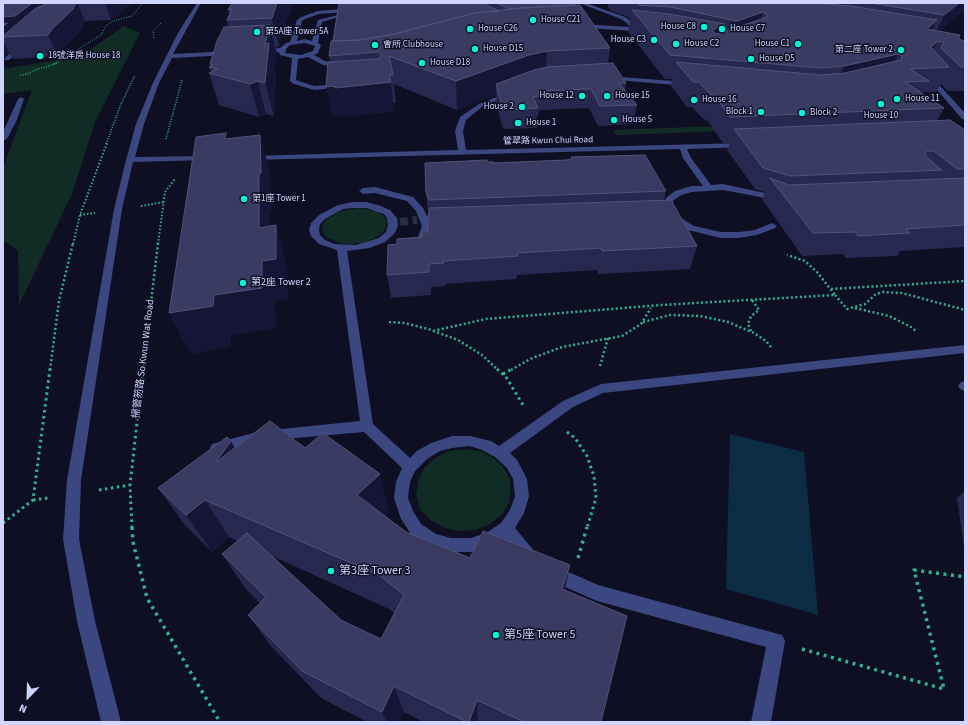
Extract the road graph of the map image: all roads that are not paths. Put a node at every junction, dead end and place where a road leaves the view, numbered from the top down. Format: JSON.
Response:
{"nodes":[{"id":1,"x":199,"y":3,"type":"edge"},
{"id":2,"x":581,"y":3,"type":"edge"},
{"id":3,"x":358,"y":10,"type":"edge"},
{"id":4,"x":349,"y":16,"type":"edge"},
{"id":5,"x":573,"y":26,"type":"edge"},
{"id":6,"x":632,"y":28,"type":"junction"},
{"id":7,"x":652,"y":30,"type":"edge"},
{"id":8,"x":15,"y":41,"type":"edge"},
{"id":9,"x":293,"y":42,"type":"junction"},
{"id":10,"x":315,"y":43,"type":"junction"},
{"id":11,"x":282,"y":50,"type":"junction"},
{"id":12,"x":253,"y":51,"type":"edge"},
{"id":13,"x":238,"y":52,"type":"edge"},
{"id":14,"x":310,"y":55,"type":"junction"},
{"id":15,"x":169,"y":56,"type":"junction"},
{"id":16,"x":295,"y":57,"type":"junction"},
{"id":17,"x":7,"y":58,"type":"edge"},
{"id":18,"x":353,"y":64,"type":"edge"},
{"id":19,"x":924,"y":70,"type":"edge"},
{"id":20,"x":599,"y":78,"type":"edge"},
{"id":21,"x":698,"y":84,"type":"edge"},
{"id":22,"x":351,"y":85,"type":"edge"},
{"id":23,"x":516,"y":91,"type":"edge"},
{"id":24,"x":21,"y":100,"type":"dead end"},
{"id":25,"x":965,"y":117,"type":"edge"},
{"id":26,"x":3,"y":139,"type":"edge"},
{"id":27,"x":756,"y":145,"type":"edge"},
{"id":28,"x":683,"y":148,"type":"junction"},
{"id":29,"x":462,"y":153,"type":"junction"},
{"id":30,"x":218,"y":158,"type":"edge"},
{"id":31,"x":242,"y":158,"type":"edge"},
{"id":32,"x":130,"y":160,"type":"junction"},
{"id":33,"x":709,"y":188,"type":"junction"},
{"id":34,"x":364,"y":191,"type":"dead end"},
{"id":35,"x":784,"y":202,"type":"edge"},
{"id":36,"x":772,"y":226,"type":"dead end"},
{"id":37,"x":342,"y":248,"type":"junction"},
{"id":38,"x":409,"y":253,"type":"edge"},
{"id":39,"x":965,"y":349,"type":"edge"},
{"id":40,"x":367,"y":426,"type":"junction"},
{"id":41,"x":500,"y":453,"type":"junction"},
{"id":42,"x":205,"y":454,"type":"edge"},
{"id":43,"x":410,"y":467,"type":"junction"},
{"id":44,"x":506,"y":528,"type":"junction"},
{"id":45,"x":111,"y":722,"type":"edge"},
{"id":46,"x":761,"y":722,"type":"edge"}],
"edges":[{"from":1,"to":15,"type":"street"},
{"from":2,"to":6,"type":"street"},
{"from":3,"to":9,"type":"street"},
{"from":4,"to":10,"type":"street"},
{"from":5,"to":6,"type":"street"},
{"from":6,"to":7,"type":"street"},
{"from":8,"to":17,"type":"street"},
{"from":9,"to":10,"type":"street"},
{"from":9,"to":11,"type":"street"},
{"from":10,"to":14,"type":"street"},
{"from":11,"to":12,"type":"street"},
{"from":11,"to":16,"type":"street"},
{"from":13,"to":15,"type":"street"},
{"from":14,"to":16,"type":"street"},
{"from":14,"to":18,"type":"street"},
{"from":15,"to":32,"type":"street"},
{"from":16,"to":22,"type":"street"},
{"from":19,"to":25,"type":"street"},
{"from":20,"to":21,"type":"street"},
{"from":23,"to":29,"type":"street"},
{"from":24,"to":26,"type":"street"},
{"from":27,"to":28,"type":"street","name":"管翠路 Kwun Chui Road"},
{"from":28,"to":29,"type":"street","name":"管翠路 Kwun Chui Road"},
{"from":28,"to":33,"type":"street"},
{"from":29,"to":31,"type":"street","name":"管翠路 Kwun Chui Road"},
{"from":30,"to":32,"type":"street"},
{"from":32,"to":45,"type":"street"},
{"from":33,"to":35,"type":"street"},
{"from":33,"to":36,"type":"street"},
{"from":34,"to":38,"type":"street"},
{"from":37,"to":37,"type":"street"},
{"from":37,"to":40,"type":"street"},
{"from":39,"to":41,"type":"street"},
{"from":40,"to":42,"type":"street"},
{"from":40,"to":43,"type":"street"},
{"from":41,"to":43,"type":"street"},
{"from":41,"to":44,"type":"street"},
{"from":43,"to":44,"type":"street"},
{"from":44,"to":46,"type":"street"}]}
